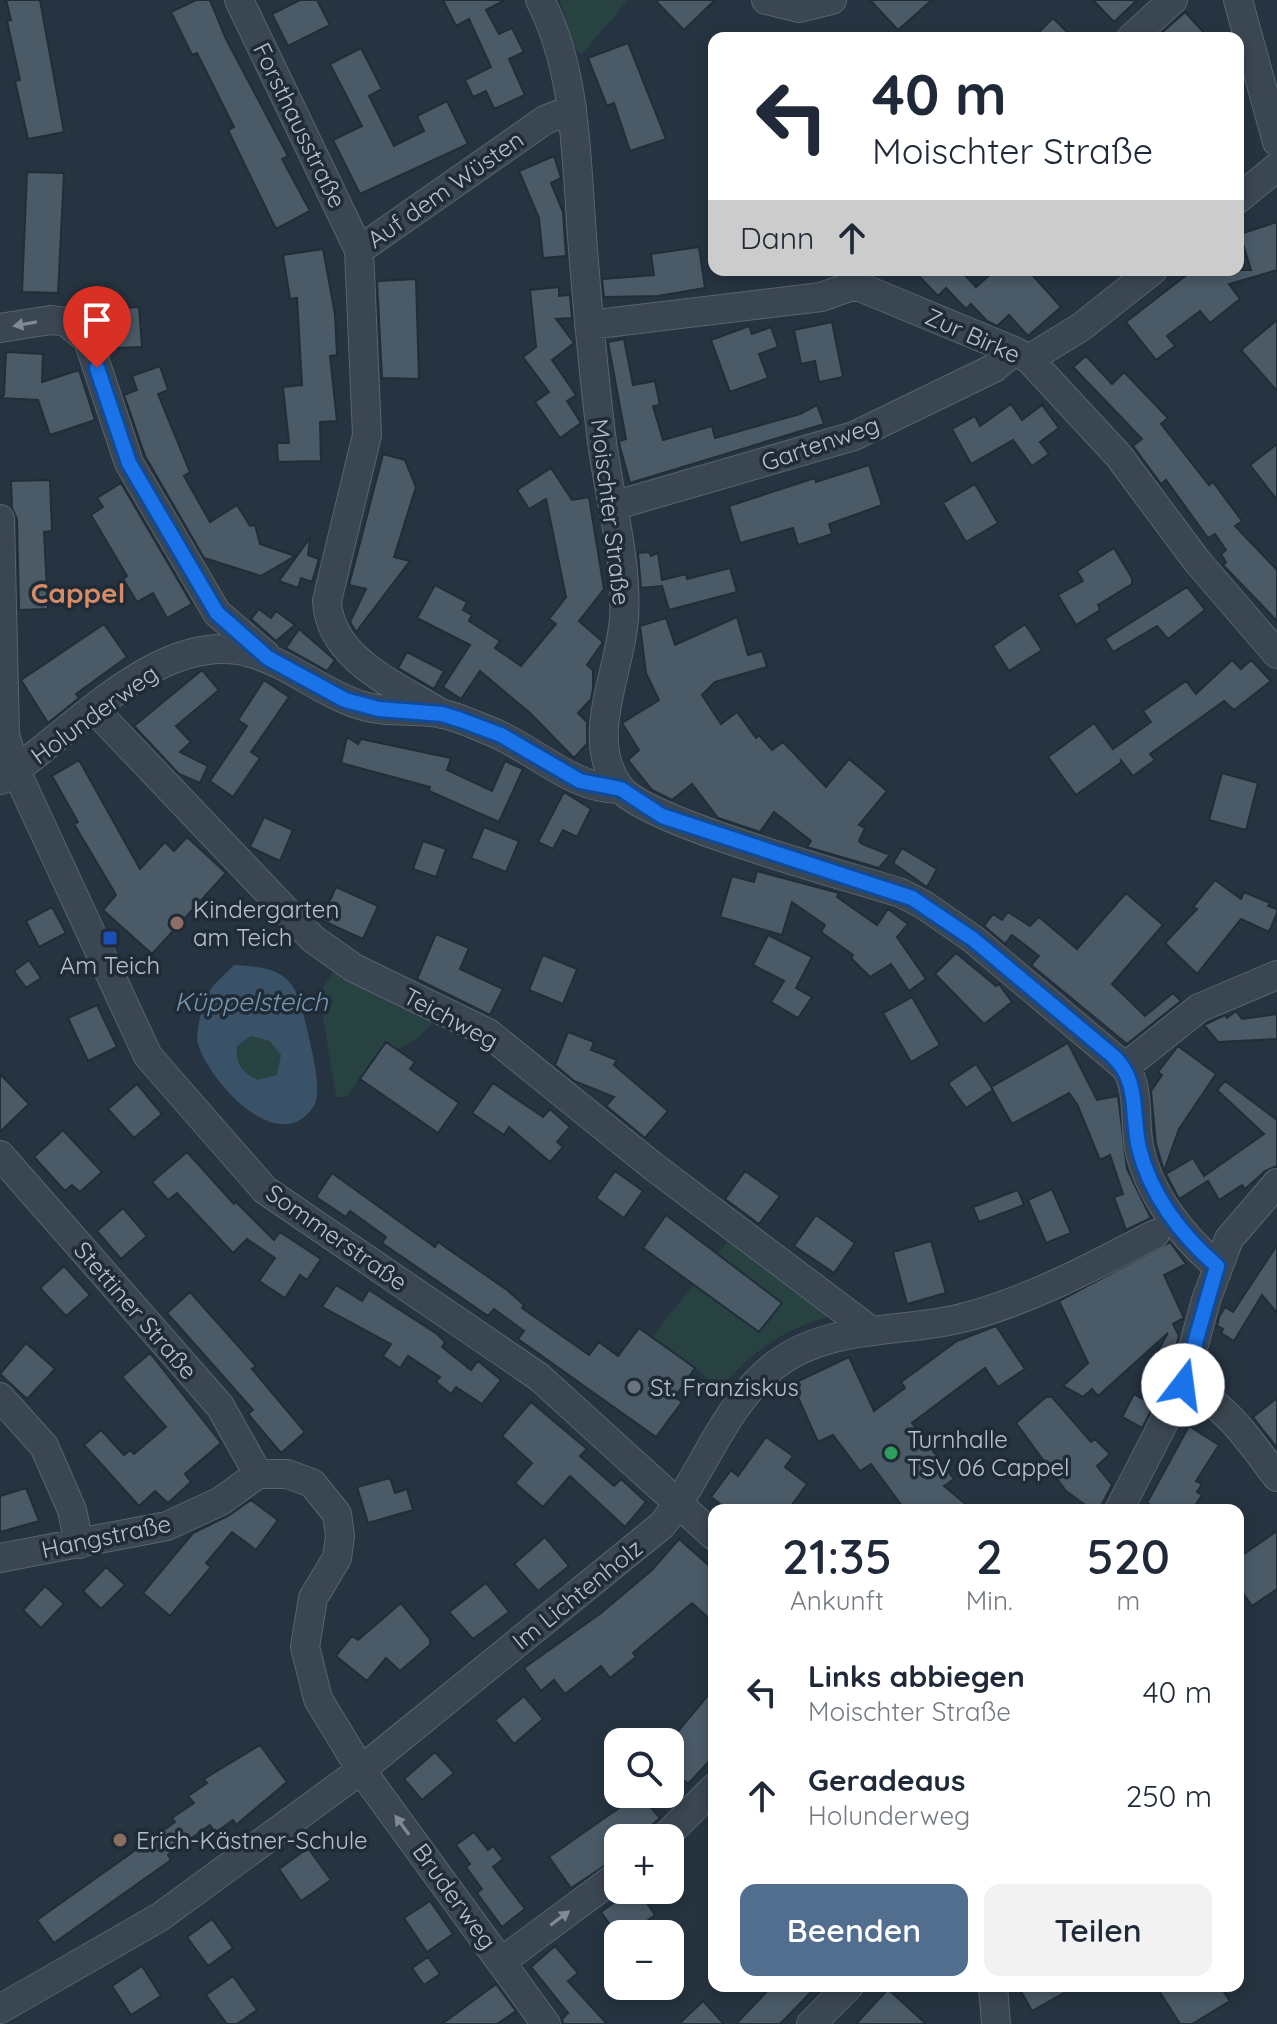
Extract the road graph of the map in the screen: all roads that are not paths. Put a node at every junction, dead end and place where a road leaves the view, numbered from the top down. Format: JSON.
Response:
{"nodes":[{"id":1,"x":239,"y":0,"type":"edge"},
{"id":2,"x":540,"y":0,"type":"edge"},
{"id":3,"x":766,"y":0,"type":"edge"},
{"id":4,"x":832,"y":0,"type":"edge"},
{"id":5,"x":1173,"y":0,"type":"edge"},
{"id":6,"x":1238,"y":0,"type":"edge"},
{"id":7,"x":1138,"y":32,"type":"edge"},
{"id":8,"x":572,"y":109,"type":"junction"},
{"id":9,"x":1277,"y":142,"type":"edge"},
{"id":10,"x":1277,"y":167,"type":"edge"},
{"id":11,"x":1244,"y":194,"type":"edge"},
{"id":12,"x":359,"y":250,"type":"junction"},
{"id":13,"x":1145,"y":276,"type":"edge"},
{"id":14,"x":864,"y":278,"type":"edge"},
{"id":15,"x":589,"y":325,"type":"junction"},
{"id":16,"x":0,"y":328,"type":"edge"},
{"id":17,"x":1022,"y":355,"type":"junction"},
{"id":18,"x":613,"y":506,"type":"junction"},
{"id":19,"x":0,"y":519,"type":"edge"},
{"id":20,"x":1277,"y":654,"type":"edge"},
{"id":21,"x":268,"y":658,"type":"junction"},
{"id":22,"x":95,"y":710,"type":"junction"},
{"id":23,"x":442,"y":714,"type":"junction"},
{"id":24,"x":8,"y":776,"type":"edge"},
{"id":25,"x":621,"y":789,"type":"junction"},
{"id":26,"x":1277,"y":975,"type":"edge"},
{"id":27,"x":1125,"y":1067,"type":"junction"},
{"id":28,"x":0,"y":1155,"type":"edge"},
{"id":29,"x":1277,"y":1183,"type":"edge"},
{"id":30,"x":1155,"y":1234,"type":"dead end"},
{"id":31,"x":1217,"y":1266,"type":"junction"},
{"id":32,"x":870,"y":1330,"type":"junction"},
{"id":33,"x":1183,"y":1385,"type":"junction"},
{"id":34,"x":0,"y":1397,"type":"edge"},
{"id":35,"x":258,"y":1474,"type":"junction"},
{"id":36,"x":1277,"y":1477,"type":"edge"},
{"id":37,"x":1122,"y":1504,"type":"edge"},
{"id":38,"x":679,"y":1505,"type":"junction"},
{"id":39,"x":708,"y":1531,"type":"edge"},
{"id":40,"x":79,"y":1544,"type":"junction"},
{"id":41,"x":0,"y":1558,"type":"edge"},
{"id":42,"x":361,"y":1770,"type":"junction"},
{"id":43,"x":708,"y":1794,"type":"edge"},
{"id":44,"x":678,"y":1824,"type":"edge"},
{"id":45,"x":604,"y":1885,"type":"edge"},
{"id":46,"x":502,"y":1961,"type":"junction"},
{"id":47,"x":843,"y":1992,"type":"edge"},
{"id":48,"x":993,"y":1992,"type":"edge"},
{"id":49,"x":0,"y":2009,"type":"edge"},
{"id":50,"x":534,"y":2020,"type":"edge"},
{"id":51,"x":811,"y":2024,"type":"edge"},
{"id":52,"x":996,"y":2024,"type":"edge"}],
"edges":[{"from":1,"to":12,"type":"street","name":"Forsthausstraße"},
{"from":2,"to":8,"type":"street","name":"Moischter Straße"},
{"from":3,"to":4,"type":"street"},
{"from":5,"to":7,"type":"street"},
{"from":6,"to":9,"type":"street"},
{"from":8,"to":12,"type":"street","name":"Auf dem Wüsten"},
{"from":8,"to":15,"type":"street","name":"Moischter Straße"},
{"from":10,"to":11,"type":"street"},
{"from":12,"to":23,"type":"street","name":"Auf dem Wüsten"},
{"from":13,"to":17,"type":"street","name":"Gartenweg"},
{"from":14,"to":15,"type":"street","name":"Zur Birke"},
{"from":14,"to":17,"type":"street","name":"Zur Birke"},
{"from":15,"to":18,"type":"street","name":"Moischter Straße"},
{"from":21,"to":16,"type":"street","one_way":true},
{"from":17,"to":18,"type":"street","name":"Gartenweg"},
{"from":17,"to":20,"type":"street","name":"Zur Birke"},
{"from":18,"to":25,"type":"street","name":"Moischter Straße"},
{"from":19,"to":24,"type":"street","name":"Sommerstraße"},
{"from":21,"to":22,"type":"street","name":"Holunderweg"},
{"from":21,"to":23,"type":"street","name":"Holunderweg"},
{"from":22,"to":24,"type":"street","name":"Holunderweg"},
{"from":22,"to":32,"type":"street","name":"Teichweg"},
{"from":23,"to":25,"type":"street","name":"Holunderweg"},
{"from":24,"to":38,"type":"street","name":"Sommerstraße"},
{"from":25,"to":27,"type":"street"},
{"from":26,"to":27,"type":"street"},
{"from":27,"to":31,"type":"street"},
{"from":28,"to":35,"type":"street","name":"Stettiner Straße"},
{"from":29,"to":31,"type":"street"},
{"from":30,"to":32,"type":"street","name":"Im Lichtenholz"},
{"from":31,"to":33,"type":"street"},
{"from":32,"to":38,"type":"street","name":"Im Lichtenholz"},
{"from":33,"to":36,"type":"street"},
{"from":33,"to":37,"type":"street"},
{"from":34,"to":40,"type":"street"},
{"from":35,"to":40,"type":"street","name":"Hangstraße"},
{"from":35,"to":42,"type":"street"},
{"from":38,"to":39,"type":"street","name":"Sommerstraße"},
{"from":38,"to":42,"type":"street","name":"Im Lichtenholz"},
{"from":40,"to":41,"type":"street","name":"Hangstraße"},
{"from":46,"to":42,"type":"street","name":"Bruderweg","one_way":true},
{"from":42,"to":49,"type":"street","name":"Im Lichtenholz"},
{"from":43,"to":44,"type":"street"},
{"from":46,"to":45,"type":"street","one_way":true},
{"from":46,"to":50,"type":"street","name":"Bruderweg"},
{"from":47,"to":51,"type":"street"},
{"from":48,"to":52,"type":"street"}]}
